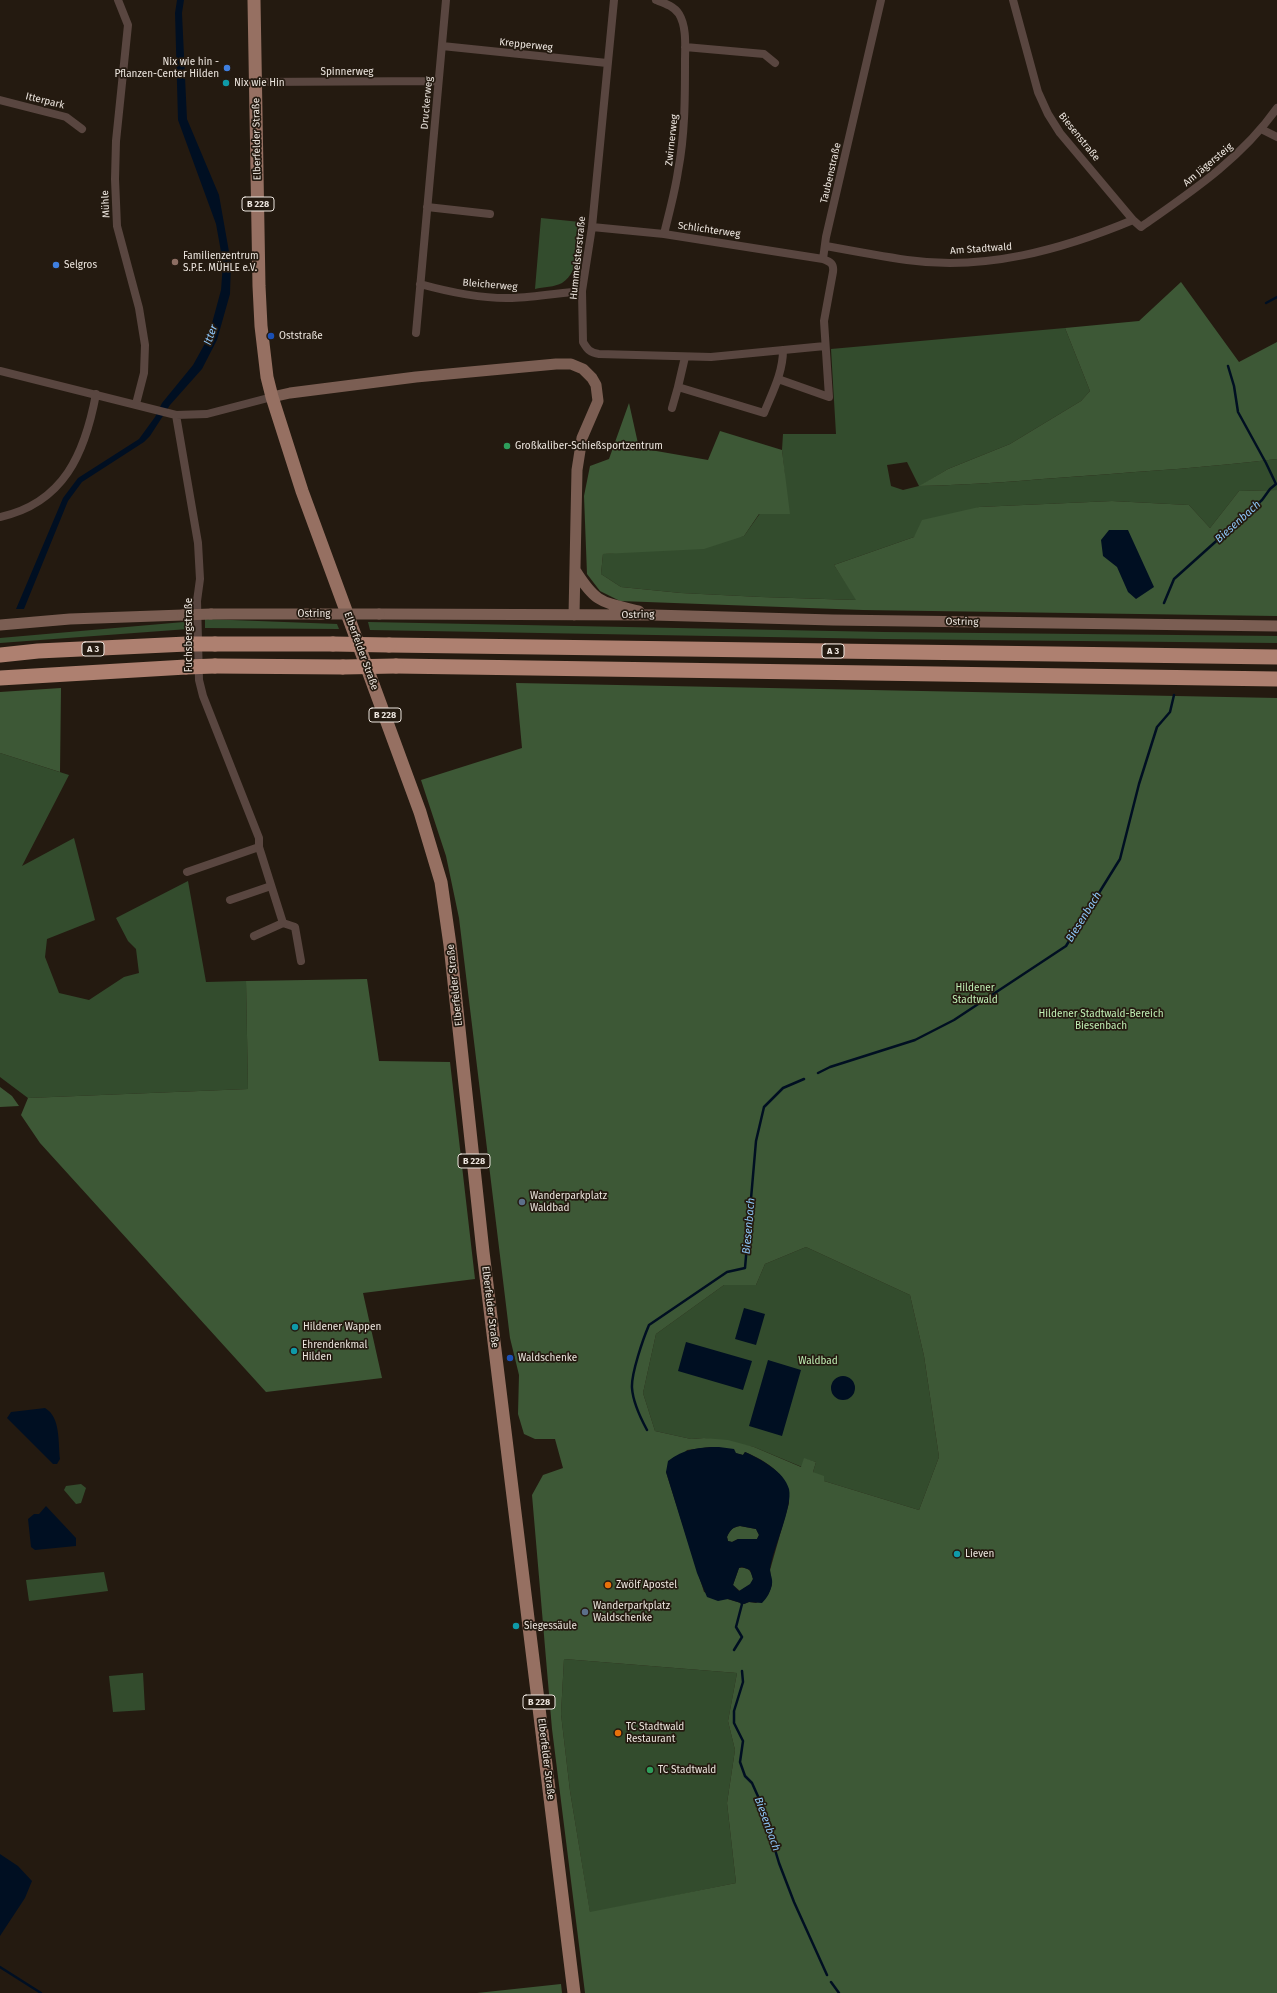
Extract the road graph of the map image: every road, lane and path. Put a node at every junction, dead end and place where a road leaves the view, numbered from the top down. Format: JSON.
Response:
{"nodes":[{"id":1,"x":118,"y":0,"type":"edge"},
{"id":2,"x":254,"y":0,"type":"edge"},
{"id":3,"x":446,"y":0,"type":"edge"},
{"id":4,"x":614,"y":0,"type":"edge"},
{"id":5,"x":656,"y":0,"type":"edge"},
{"id":6,"x":881,"y":0,"type":"edge"},
{"id":7,"x":1013,"y":0,"type":"edge"},
{"id":8,"x":442,"y":46,"type":"junction"},
{"id":9,"x":685,"y":46,"type":"junction"},
{"id":10,"x":608,"y":63,"type":"junction"},
{"id":11,"x":775,"y":63,"type":"dead end"},
{"id":12,"x":438,"y":81,"type":"junction"},
{"id":13,"x":256,"y":82,"type":"junction"},
{"id":14,"x":0,"y":100,"type":"edge"},
{"id":15,"x":1277,"y":108,"type":"edge"},
{"id":16,"x":82,"y":129,"type":"dead end"},
{"id":17,"x":1260,"y":129,"type":"junction"},
{"id":18,"x":1277,"y":137,"type":"edge"},
{"id":19,"x":427,"y":207,"type":"junction"},
{"id":20,"x":490,"y":214,"type":"dead end"},
{"id":21,"x":1133,"y":220,"type":"junction"},
{"id":22,"x":592,"y":227,"type":"junction"},
{"id":23,"x":1141,"y":227,"type":"joint"},
{"id":24,"x":664,"y":234,"type":"junction"},
{"id":25,"x":826,"y":246,"type":"junction"},
{"id":26,"x":823,"y":259,"type":"junction"},
{"id":27,"x":420,"y":284,"type":"junction"},
{"id":28,"x":582,"y":291,"type":"junction"},
{"id":29,"x":416,"y":333,"type":"dead end"},
{"id":30,"x":825,"y":346,"type":"junction"},
{"id":31,"x":783,"y":350,"type":"junction"},
{"id":32,"x":685,"y":357,"type":"junction"},
{"id":33,"x":0,"y":371,"type":"edge"},
{"id":34,"x":778,"y":379,"type":"junction"},
{"id":35,"x":678,"y":387,"type":"junction"},
{"id":36,"x":96,"y":394,"type":"junction"},
{"id":37,"x":272,"y":397,"type":"junction"},
{"id":38,"x":136,"y":404,"type":"junction"},
{"id":39,"x":672,"y":408,"type":"dead end"},
{"id":40,"x":176,"y":414,"type":"junction"},
{"id":41,"x":0,"y":517,"type":"edge"},
{"id":42,"x":575,"y":570,"type":"junction"},
{"id":43,"x":574,"y":615,"type":"junction"},
{"id":44,"x":653,"y":615,"type":"junction"},
{"id":45,"x":0,"y":625,"type":"edge"},
{"id":46,"x":1277,"y":626,"type":"edge"},
{"id":47,"x":0,"y":655,"type":"edge"},
{"id":48,"x":1277,"y":657,"type":"edge"},
{"id":49,"x":0,"y":678,"type":"edge"},
{"id":50,"x":1277,"y":679,"type":"edge"},
{"id":51,"x":259,"y":847,"type":"junction"},
{"id":52,"x":187,"y":872,"type":"dead end"},
{"id":53,"x":271,"y":886,"type":"junction"},
{"id":54,"x":230,"y":900,"type":"dead end"},
{"id":55,"x":283,"y":923,"type":"junction"},
{"id":56,"x":254,"y":936,"type":"dead end"},
{"id":57,"x":301,"y":961,"type":"dead end"},
{"id":58,"x":574,"y":1993,"type":"edge"}],
"edges":[{"from":1,"to":38,"type":"street","name":"Mühle"},
{"from":2,"to":13,"type":"main road","name":"Elberfelder Straße","number":"B 228"},
{"from":3,"to":8,"type":"street","name":"Druckerweg"},
{"from":4,"to":10,"type":"street","name":"Hummelsterstraße"},
{"from":5,"to":9,"type":"street","name":"Zwirnerweg"},
{"from":6,"to":25,"type":"street","name":"Taubenstraße"},
{"from":7,"to":21,"type":"street","name":"Biesenstraße"},
{"from":8,"to":10,"type":"street","name":"Krepperweg"},
{"from":8,"to":12,"type":"street","name":"Druckerweg"},
{"from":9,"to":11,"type":"street"},
{"from":9,"to":24,"type":"street","name":"Zwirnerweg"},
{"from":10,"to":22,"type":"street","name":"Hummelsterstraße"},
{"from":12,"to":13,"type":"street","name":"Spinnerweg"},
{"from":12,"to":19,"type":"street","name":"Druckerweg"},
{"from":13,"to":37,"type":"main road","name":"Elberfelder Straße","number":"B 228"},
{"from":14,"to":16,"type":"street","name":"Itterpark"},
{"from":15,"to":17,"type":"street","name":"Am Jägersteig"},
{"from":17,"to":18,"type":"street"},
{"from":17,"to":23,"type":"street","name":"Am Jägersteig"},
{"from":19,"to":20,"type":"street"},
{"from":19,"to":27,"type":"street","name":"Druckerweg"},
{"from":21,"to":23,"type":"street","name":"Biesenstraße"},
{"from":21,"to":25,"type":"street","name":"Am Stadtwald"},
{"from":22,"to":24,"type":"street","name":"Schlichterweg"},
{"from":22,"to":28,"type":"street","name":"Hummelsterstraße"},
{"from":24,"to":26,"type":"street","name":"Schlichterweg"},
{"from":25,"to":26,"type":"street","name":"Taubenstraße"},
{"from":26,"to":30,"type":"street"},
{"from":27,"to":28,"type":"street","name":"Bleicherweg"},
{"from":27,"to":29,"type":"street","name":"Druckerweg"},
{"from":28,"to":32,"type":"street","name":"Hummelsterstraße"},
{"from":30,"to":31,"type":"street","name":"Hummelsterstraße"},
{"from":30,"to":34,"type":"street"},
{"from":31,"to":32,"type":"street","name":"Hummelsterstraße"},
{"from":31,"to":34,"type":"street"},
{"from":32,"to":35,"type":"street"},
{"from":33,"to":36,"type":"street"},
{"from":34,"to":35,"type":"street"},
{"from":35,"to":39,"type":"street"},
{"from":36,"to":38,"type":"street"},
{"from":36,"to":41,"type":"street"},
{"from":37,"to":40,"type":"street"},
{"from":37,"to":42,"type":"main road"},
{"from":37,"to":58,"type":"main road","name":"Elberfelder Straße","number":"B 228"},
{"from":38,"to":40,"type":"street"},
{"from":40,"to":51,"type":"street","name":"Fuchsbergstraße"},
{"from":42,"to":43,"type":"main road"},
{"from":42,"to":44,"type":"main road"},
{"from":43,"to":44,"type":"main road","name":"Ostring"},
{"from":43,"to":45,"type":"main road","name":"Ostring","bridge":true},
{"from":44,"to":46,"type":"main road","name":"Ostring"},
{"from":47,"to":48,"type":"highway","number":"A 3","bridge":true},
{"from":49,"to":50,"type":"highway","number":"A 3","bridge":true},
{"from":51,"to":52,"type":"street"},
{"from":51,"to":53,"type":"street","name":"Fuchsbergstraße"},
{"from":53,"to":54,"type":"street"},
{"from":53,"to":55,"type":"street","name":"Fuchsbergstraße"},
{"from":55,"to":56,"type":"street"},
{"from":55,"to":57,"type":"street"}]}
